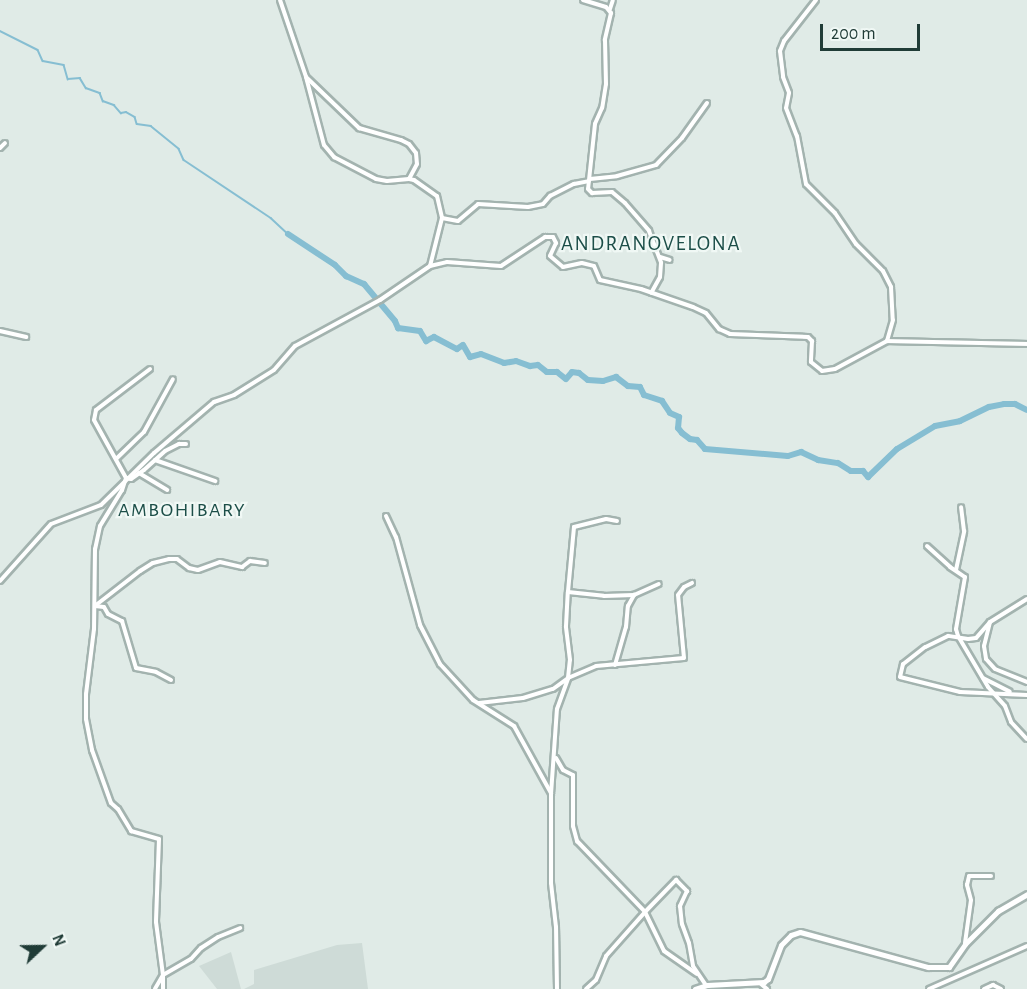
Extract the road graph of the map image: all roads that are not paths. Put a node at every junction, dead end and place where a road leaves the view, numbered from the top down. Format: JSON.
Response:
{"nodes":[{"id":1,"x":280,"y":0,"type":"edge"},
{"id":2,"x":583,"y":0,"type":"edge"},
{"id":3,"x":613,"y":0,"type":"edge"},
{"id":4,"x":816,"y":0,"type":"edge"},
{"id":5,"x":610,"y":9,"type":"junction"},
{"id":6,"x":306,"y":77,"type":"junction"},
{"id":7,"x":707,"y":103,"type":"dead end"},
{"id":8,"x":5,"y":143,"type":"dead end"},
{"id":9,"x":0,"y":148,"type":"edge"},
{"id":10,"x":409,"y":179,"type":"junction"},
{"id":11,"x":590,"y":180,"type":"junction"},
{"id":12,"x":442,"y":218,"type":"junction"},
{"id":13,"x":660,"y":257,"type":"junction"},
{"id":14,"x":670,"y":260,"type":"dead end"},
{"id":15,"x":430,"y":266,"type":"junction"},
{"id":16,"x":651,"y":293,"type":"junction"},
{"id":17,"x":0,"y":331,"type":"edge"},
{"id":18,"x":26,"y":337,"type":"dead end"},
{"id":19,"x":887,"y":341,"type":"junction"},
{"id":20,"x":1027,"y":344,"type":"edge"},
{"id":21,"x":150,"y":369,"type":"dead end"},
{"id":22,"x":173,"y":379,"type":"dead end"},
{"id":23,"x":186,"y":444,"type":"dead end"},
{"id":24,"x":116,"y":459,"type":"junction"},
{"id":25,"x":155,"y":460,"type":"junction"},
{"id":26,"x":139,"y":473,"type":"junction"},
{"id":27,"x":126,"y":478,"type":"junction"},
{"id":28,"x":215,"y":481,"type":"dead end"},
{"id":29,"x":167,"y":490,"type":"dead end"},
{"id":30,"x":961,"y":507,"type":"dead end"},
{"id":31,"x":386,"y":516,"type":"dead end"},
{"id":32,"x":617,"y":521,"type":"dead end"},
{"id":33,"x":927,"y":546,"type":"dead end"},
{"id":34,"x":265,"y":563,"type":"dead end"},
{"id":35,"x":956,"y":571,"type":"junction"},
{"id":36,"x":0,"y":581,"type":"edge"},
{"id":37,"x":692,"y":583,"type":"dead end"},
{"id":38,"x":659,"y":584,"type":"dead end"},
{"id":39,"x":568,"y":592,"type":"junction"},
{"id":40,"x":634,"y":595,"type":"junction"},
{"id":41,"x":1027,"y":599,"type":"edge"},
{"id":42,"x":95,"y":606,"type":"junction"},
{"id":43,"x":990,"y":622,"type":"junction"},
{"id":44,"x":958,"y":636,"type":"junction"},
{"id":45,"x":615,"y":665,"type":"junction"},
{"id":46,"x":981,"y":677,"type":"junction"},
{"id":47,"x":568,"y":678,"type":"junction"},
{"id":48,"x":171,"y":680,"type":"dead end"},
{"id":49,"x":1027,"y":682,"type":"edge"},
{"id":50,"x":993,"y":693,"type":"junction"},
{"id":51,"x":1011,"y":693,"type":"junction"},
{"id":52,"x":1027,"y":695,"type":"edge"},
{"id":53,"x":479,"y":703,"type":"junction"},
{"id":54,"x":1027,"y":739,"type":"edge"},
{"id":55,"x":556,"y":757,"type":"junction"},
{"id":56,"x":551,"y":794,"type":"junction"},
{"id":57,"x":991,"y":876,"type":"dead end"},
{"id":58,"x":1027,"y":894,"type":"edge"},
{"id":59,"x":645,"y":912,"type":"junction"},
{"id":60,"x":240,"y":928,"type":"dead end"},
{"id":61,"x":964,"y":945,"type":"junction"},
{"id":62,"x":1027,"y":946,"type":"edge"},
{"id":63,"x":163,"y":975,"type":"junction"},
{"id":64,"x":699,"y":975,"type":"junction"},
{"id":65,"x":761,"y":984,"type":"junction"},
{"id":66,"x":706,"y":986,"type":"junction"},
{"id":67,"x":155,"y":989,"type":"edge"},
{"id":68,"x":163,"y":989,"type":"edge"},
{"id":69,"x":557,"y":989,"type":"edge"},
{"id":70,"x":586,"y":989,"type":"edge"},
{"id":71,"x":695,"y":989,"type":"edge"},
{"id":72,"x":767,"y":989,"type":"edge"},
{"id":73,"x":929,"y":989,"type":"edge"},
{"id":74,"x":984,"y":989,"type":"edge"},
{"id":75,"x":1001,"y":989,"type":"edge"}],
"edges":[{"from":1,"to":6,"type":"street"},
{"from":2,"to":5,"type":"street"},
{"from":3,"to":5,"type":"street"},
{"from":4,"to":19,"type":"street"},
{"from":5,"to":11,"type":"street"},
{"from":6,"to":10,"type":"street"},
{"from":6,"to":10,"type":"street"},
{"from":7,"to":11,"type":"street"},
{"from":8,"to":9,"type":"street"},
{"from":10,"to":12,"type":"street"},
{"from":11,"to":12,"type":"street"},
{"from":11,"to":13,"type":"street"},
{"from":12,"to":15,"type":"street"},
{"from":13,"to":14,"type":"street"},
{"from":13,"to":16,"type":"street"},
{"from":15,"to":16,"type":"street"},
{"from":15,"to":27,"type":"street"},
{"from":16,"to":19,"type":"street"},
{"from":17,"to":18,"type":"street"},
{"from":19,"to":20,"type":"street"},
{"from":21,"to":24,"type":"street"},
{"from":22,"to":24,"type":"street"},
{"from":23,"to":25,"type":"street"},
{"from":24,"to":27,"type":"street"},
{"from":25,"to":26,"type":"street"},
{"from":25,"to":28,"type":"street"},
{"from":26,"to":27,"type":"street"},
{"from":26,"to":29,"type":"street"},
{"from":27,"to":36,"type":"street"},
{"from":27,"to":42,"type":"street"},
{"from":30,"to":35,"type":"street"},
{"from":31,"to":53,"type":"street"},
{"from":32,"to":39,"type":"street"},
{"from":33,"to":35,"type":"street"},
{"from":34,"to":42,"type":"street"},
{"from":35,"to":44,"type":"street"},
{"from":37,"to":45,"type":"street"},
{"from":38,"to":40,"type":"street"},
{"from":39,"to":40,"type":"street"},
{"from":39,"to":47,"type":"street"},
{"from":40,"to":45,"type":"street"},
{"from":41,"to":43,"type":"street"},
{"from":42,"to":48,"type":"street"},
{"from":42,"to":63,"type":"street"},
{"from":43,"to":44,"type":"street"},
{"from":43,"to":49,"type":"street"},
{"from":44,"to":46,"type":"street"},
{"from":44,"to":50,"type":"street"},
{"from":45,"to":47,"type":"street"},
{"from":46,"to":50,"type":"street"},
{"from":46,"to":51,"type":"street"},
{"from":47,"to":53,"type":"street"},
{"from":47,"to":55,"type":"street"},
{"from":50,"to":51,"type":"street"},
{"from":50,"to":54,"type":"street"},
{"from":51,"to":52,"type":"street"},
{"from":53,"to":56,"type":"street"},
{"from":55,"to":56,"type":"street"},
{"from":55,"to":59,"type":"street"},
{"from":56,"to":69,"type":"street"},
{"from":57,"to":61,"type":"street"},
{"from":58,"to":61,"type":"street"},
{"from":59,"to":64,"type":"street"},
{"from":59,"to":64,"type":"street"},
{"from":59,"to":70,"type":"street"},
{"from":60,"to":63,"type":"street"},
{"from":61,"to":65,"type":"street"},
{"from":62,"to":73,"type":"street"},
{"from":63,"to":67,"type":"street"},
{"from":63,"to":68,"type":"street"},
{"from":64,"to":66,"type":"street"},
{"from":65,"to":66,"type":"street"},
{"from":65,"to":72,"type":"street"},
{"from":66,"to":71,"type":"street"},
{"from":74,"to":75,"type":"street"}]}
